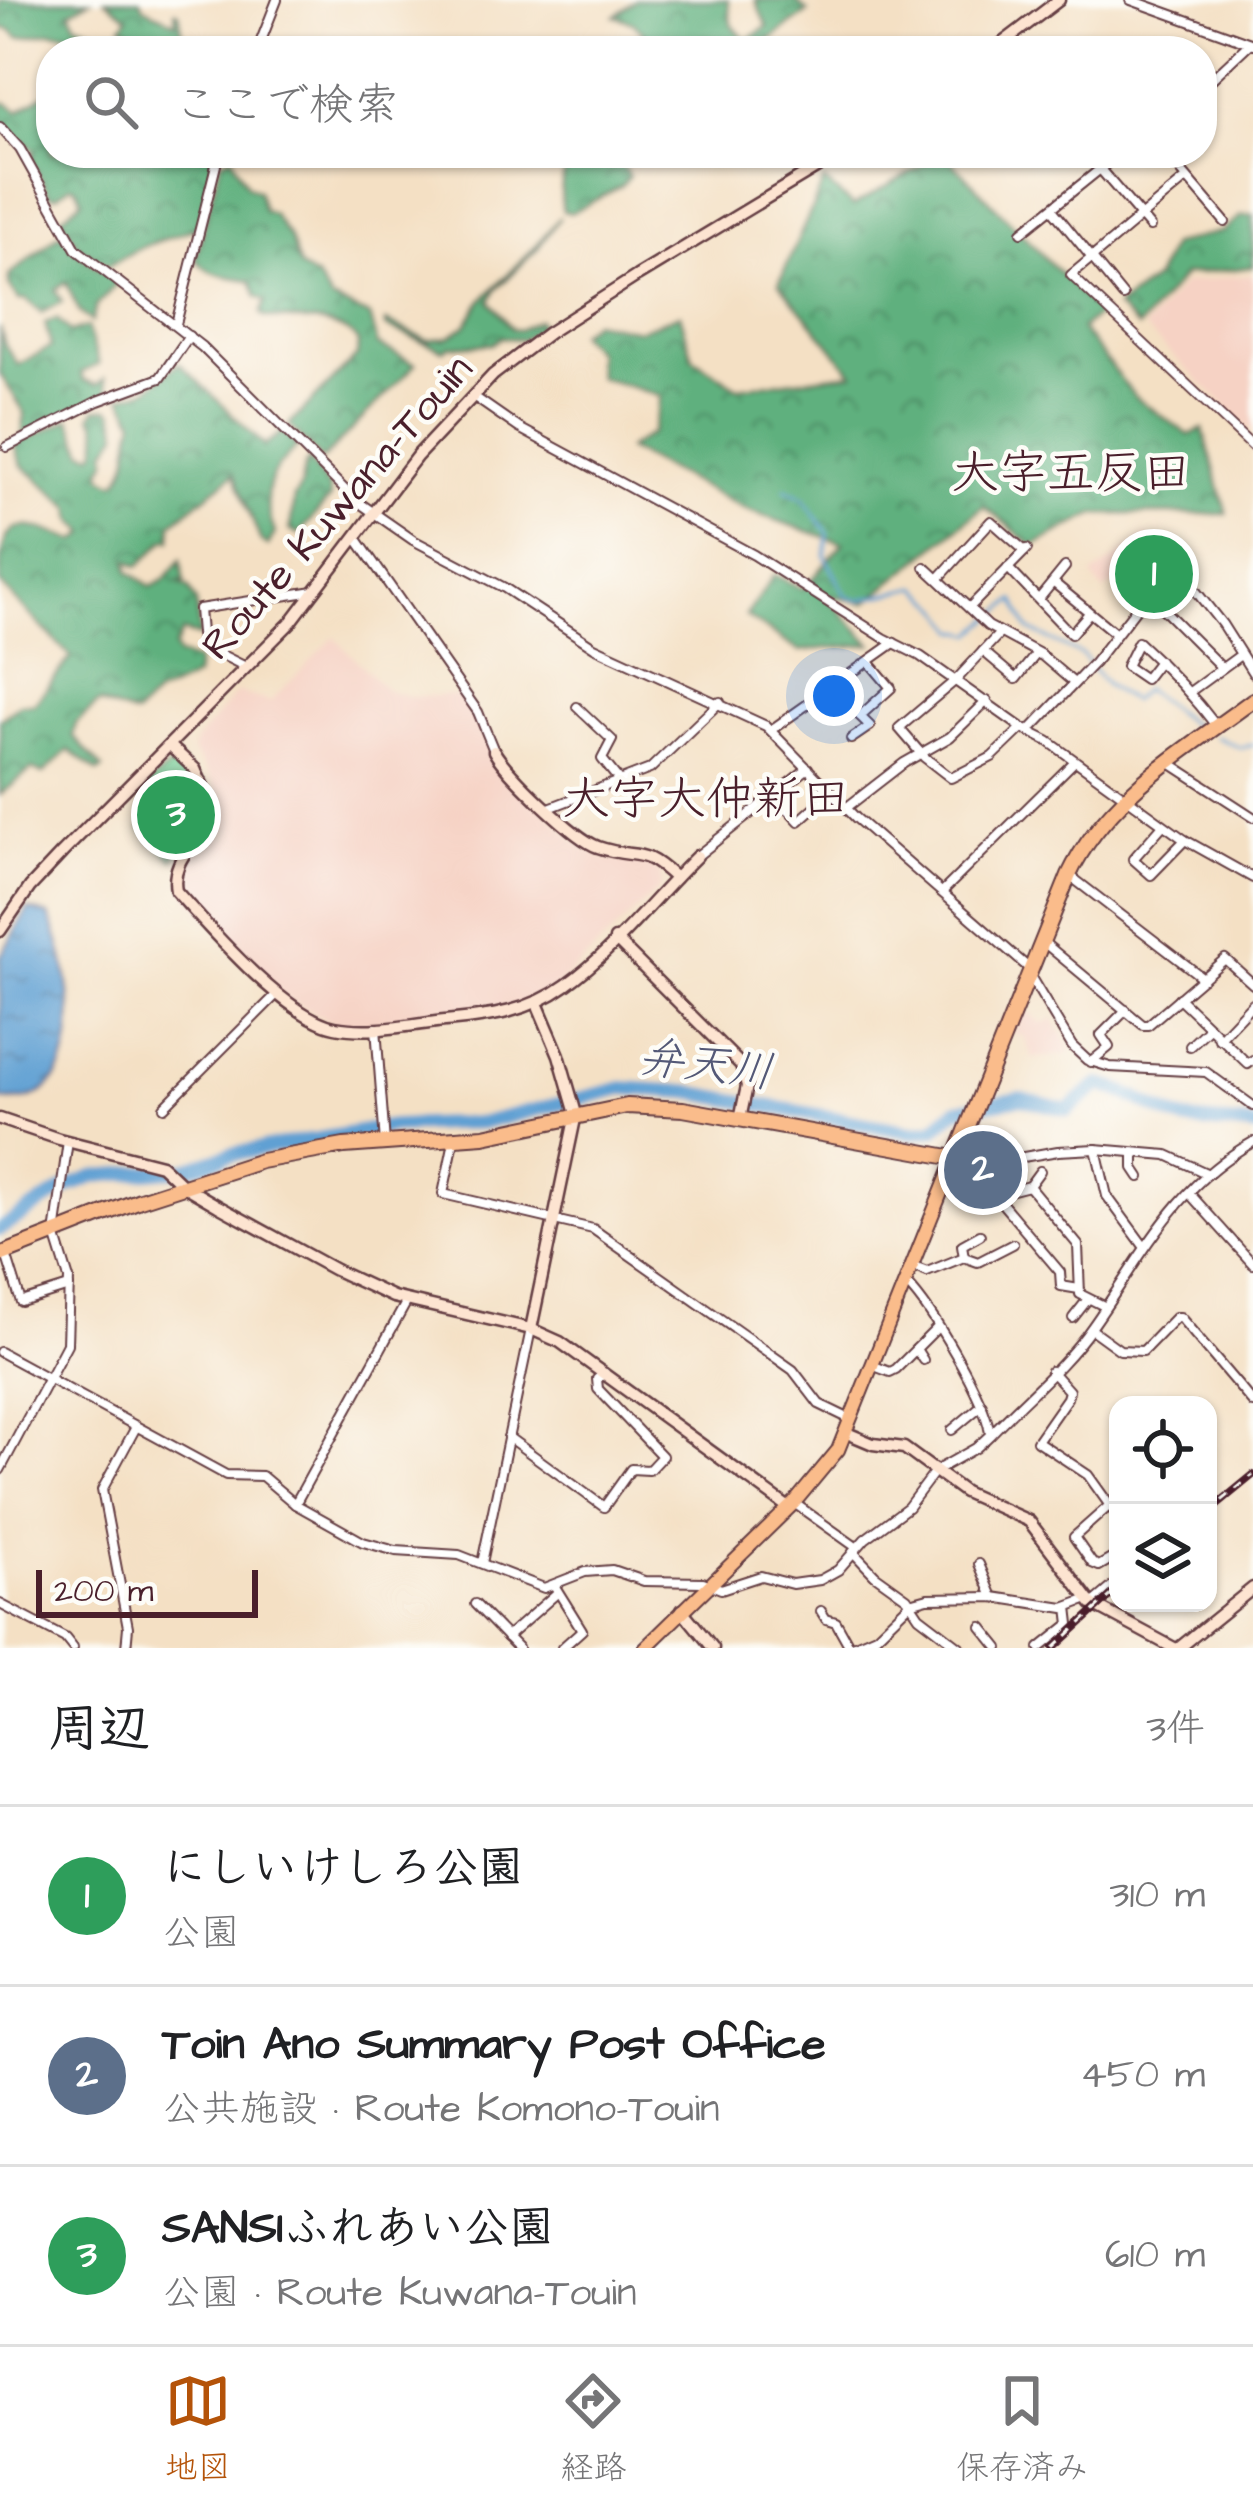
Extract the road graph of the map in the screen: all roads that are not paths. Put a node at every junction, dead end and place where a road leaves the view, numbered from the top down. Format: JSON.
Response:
{"nodes":[{"id":1,"x":277,"y":0,"type":"edge"},
{"id":2,"x":1059,"y":0,"type":"edge"},
{"id":3,"x":1131,"y":0,"type":"edge"},
{"id":4,"x":263,"y":36,"type":"edge"},
{"id":5,"x":1012,"y":36,"type":"edge"},
{"id":6,"x":1251,"y":44,"type":"edge"},
{"id":7,"x":1217,"y":75,"type":"edge"},
{"id":8,"x":0,"y":127,"type":"edge"},
{"id":9,"x":215,"y":168,"type":"edge"},
{"id":10,"x":817,"y":168,"type":"edge"},
{"id":11,"x":1179,"y":168,"type":"edge"},
{"id":12,"x":1100,"y":169,"type":"joint"},
{"id":13,"x":1187,"y":178,"type":"junction"},
{"id":14,"x":1052,"y":209,"type":"junction"},
{"id":15,"x":1141,"y":217,"type":"junction"},
{"id":16,"x":1225,"y":222,"type":"dead end"},
{"id":17,"x":1150,"y":227,"type":"dead end"},
{"id":18,"x":1022,"y":232,"type":"dead end"},
{"id":19,"x":1093,"y":257,"type":"junction"},
{"id":20,"x":1124,"y":296,"type":"dead end"},
{"id":21,"x":176,"y":324,"type":"junction"},
{"id":22,"x":189,"y":336,"type":"junction"},
{"id":23,"x":472,"y":395,"type":"junction"},
{"id":24,"x":7,"y":447,"type":"dead end"},
{"id":25,"x":1253,"y":447,"type":"edge"},
{"id":26,"x":375,"y":515,"type":"junction"},
{"id":27,"x":357,"y":539,"type":"junction"},
{"id":28,"x":1164,"y":551,"type":"dead end"},
{"id":29,"x":1176,"y":566,"type":"junction"},
{"id":30,"x":925,"y":567,"type":"dead end"},
{"id":31,"x":1065,"y":567,"type":"dead end"},
{"id":32,"x":1008,"y":568,"type":"junction"},
{"id":33,"x":940,"y":577,"type":"junction"},
{"id":34,"x":1054,"y":583,"type":"junction"},
{"id":35,"x":319,"y":591,"type":"junction"},
{"id":36,"x":1147,"y":593,"type":"junction"},
{"id":37,"x":1039,"y":599,"type":"junction"},
{"id":38,"x":969,"y":608,"type":"junction"},
{"id":39,"x":1089,"y":613,"type":"junction"},
{"id":40,"x":1000,"y":633,"type":"junction"},
{"id":41,"x":1116,"y":634,"type":"junction"},
{"id":42,"x":894,"y":643,"type":"junction"},
{"id":43,"x":983,"y":651,"type":"junction"},
{"id":44,"x":1037,"y":653,"type":"junction"},
{"id":45,"x":1239,"y":656,"type":"junction"},
{"id":46,"x":1160,"y":661,"type":"junction"},
{"id":47,"x":869,"y":662,"type":"junction"},
{"id":48,"x":247,"y":667,"type":"junction"},
{"id":49,"x":1222,"y":668,"type":"junction"},
{"id":50,"x":1253,"y":673,"type":"edge"},
{"id":51,"x":957,"y":679,"type":"junction"},
{"id":52,"x":1074,"y":683,"type":"junction"},
{"id":53,"x":830,"y":687,"type":"junction"},
{"id":54,"x":1191,"y":691,"type":"junction"},
{"id":55,"x":1253,"y":700,"type":"edge"},
{"id":56,"x":987,"y":701,"type":"junction"},
{"id":57,"x":720,"y":702,"type":"junction"},
{"id":58,"x":577,"y":707,"type":"dead end"},
{"id":59,"x":860,"y":716,"type":"junction"},
{"id":60,"x":1217,"y":727,"type":"junction"},
{"id":61,"x":1026,"y":729,"type":"junction"},
{"id":62,"x":771,"y":730,"type":"junction"},
{"id":63,"x":851,"y":739,"type":"dead end"},
{"id":64,"x":170,"y":746,"type":"junction"},
{"id":65,"x":494,"y":751,"type":"joint"},
{"id":66,"x":921,"y":753,"type":"junction"},
{"id":67,"x":1075,"y":761,"type":"junction"},
{"id":68,"x":1170,"y":763,"type":"junction"},
{"id":69,"x":808,"y":768,"type":"junction"},
{"id":70,"x":618,"y":779,"type":"junction"},
{"id":71,"x":832,"y":792,"type":"junction"},
{"id":72,"x":775,"y":795,"type":"junction"},
{"id":73,"x":1124,"y":799,"type":"junction"},
{"id":74,"x":549,"y":808,"type":"junction"},
{"id":75,"x":846,"y":808,"type":"junction"},
{"id":76,"x":1253,"y":817,"type":"edge"},
{"id":77,"x":1163,"y":825,"type":"junction"},
{"id":78,"x":1185,"y":840,"type":"junction"},
{"id":79,"x":697,"y":856,"type":"joint"},
{"id":80,"x":1069,"y":875,"type":"junction"},
{"id":81,"x":675,"y":878,"type":"junction"},
{"id":82,"x":1253,"y":878,"type":"edge"},
{"id":83,"x":942,"y":892,"type":"junction"},
{"id":84,"x":0,"y":931,"type":"edge"},
{"id":85,"x":615,"y":939,"type":"junction"},
{"id":86,"x":1042,"y":941,"type":"junction"},
{"id":87,"x":1030,"y":972,"type":"junction"},
{"id":88,"x":1204,"y":978,"type":"junction"},
{"id":89,"x":1253,"y":984,"type":"edge"},
{"id":90,"x":278,"y":994,"type":"junction"},
{"id":91,"x":1179,"y":998,"type":"junction"},
{"id":92,"x":537,"y":1003,"type":"junction"},
{"id":93,"x":1253,"y":1004,"type":"edge"},
{"id":94,"x":1126,"y":1010,"type":"junction"},
{"id":95,"x":376,"y":1028,"type":"junction"},
{"id":96,"x":1209,"y":1028,"type":"junction"},
{"id":97,"x":1219,"y":1039,"type":"junction"},
{"id":98,"x":1190,"y":1046,"type":"dead end"},
{"id":99,"x":1253,"y":1060,"type":"edge"},
{"id":100,"x":1091,"y":1062,"type":"junction"},
{"id":101,"x":1253,"y":1106,"type":"edge"},
{"id":102,"x":164,"y":1107,"type":"dead end"},
{"id":103,"x":575,"y":1111,"type":"junction"},
{"id":104,"x":742,"y":1114,"type":"junction"},
{"id":105,"x":0,"y":1120,"type":"edge"},
{"id":106,"x":385,"y":1139,"type":"junction"},
{"id":107,"x":454,"y":1139,"type":"junction"},
{"id":108,"x":68,"y":1142,"type":"junction"},
{"id":109,"x":1253,"y":1142,"type":"edge"},
{"id":110,"x":1096,"y":1149,"type":"junction"},
{"id":111,"x":1134,"y":1155,"type":"junction"},
{"id":112,"x":955,"y":1158,"type":"junction"},
{"id":113,"x":1040,"y":1171,"type":"dead end"},
{"id":114,"x":1207,"y":1174,"type":"junction"},
{"id":115,"x":1140,"y":1178,"type":"dead end"},
{"id":116,"x":947,"y":1180,"type":"junction"},
{"id":117,"x":178,"y":1181,"type":"junction"},
{"id":118,"x":963,"y":1182,"type":"junction"},
{"id":119,"x":1029,"y":1186,"type":"junction"},
{"id":120,"x":1189,"y":1193,"type":"junction"},
{"id":121,"x":995,"y":1195,"type":"junction"},
{"id":122,"x":557,"y":1217,"type":"junction"},
{"id":123,"x":55,"y":1227,"type":"junction"},
{"id":124,"x":980,"y":1235,"type":"dead end"},
{"id":125,"x":1013,"y":1244,"type":"dead end"},
{"id":126,"x":1143,"y":1245,"type":"junction"},
{"id":127,"x":3,"y":1254,"type":"edge"},
{"id":128,"x":964,"y":1257,"type":"junction"},
{"id":129,"x":1253,"y":1264,"type":"edge"},
{"id":130,"x":914,"y":1267,"type":"junction"},
{"id":131,"x":907,"y":1284,"type":"junction"},
{"id":132,"x":69,"y":1287,"type":"junction"},
{"id":133,"x":1079,"y":1289,"type":"junction"},
{"id":134,"x":1088,"y":1299,"type":"junction"},
{"id":135,"x":406,"y":1301,"type":"junction"},
{"id":136,"x":1104,"y":1306,"type":"junction"},
{"id":137,"x":1073,"y":1318,"type":"dead end"},
{"id":138,"x":938,"y":1328,"type":"junction"},
{"id":139,"x":531,"y":1329,"type":"junction"},
{"id":140,"x":1091,"y":1329,"type":"junction"},
{"id":141,"x":916,"y":1349,"type":"junction"},
{"id":142,"x":0,"y":1352,"type":"edge"},
{"id":143,"x":923,"y":1360,"type":"dead end"},
{"id":144,"x":874,"y":1366,"type":"junction"},
{"id":145,"x":1051,"y":1371,"type":"junction"},
{"id":146,"x":605,"y":1373,"type":"junction"},
{"id":147,"x":49,"y":1379,"type":"junction"},
{"id":148,"x":1253,"y":1403,"type":"edge"},
{"id":149,"x":982,"y":1405,"type":"junction"},
{"id":150,"x":136,"y":1427,"type":"junction"},
{"id":151,"x":850,"y":1427,"type":"junction"},
{"id":152,"x":952,"y":1430,"type":"dead end"},
{"id":153,"x":991,"y":1434,"type":"junction"},
{"id":154,"x":508,"y":1437,"type":"junction"},
{"id":155,"x":0,"y":1470,"type":"edge"},
{"id":156,"x":935,"y":1471,"type":"junction"},
{"id":157,"x":295,"y":1504,"type":"junction"},
{"id":158,"x":1109,"y":1504,"type":"edge"},
{"id":159,"x":791,"y":1506,"type":"junction"},
{"id":160,"x":1109,"y":1506,"type":"edge"},
{"id":161,"x":855,"y":1550,"type":"junction"},
{"id":162,"x":1109,"y":1560,"type":"edge"},
{"id":163,"x":482,"y":1563,"type":"junction"},
{"id":164,"x":979,"y":1564,"type":"dead end"},
{"id":165,"x":710,"y":1586,"type":"junction"},
{"id":166,"x":1109,"y":1588,"type":"edge"},
{"id":167,"x":1253,"y":1588,"type":"edge"},
{"id":168,"x":555,"y":1589,"type":"junction"},
{"id":169,"x":993,"y":1597,"type":"junction"},
{"id":170,"x":1090,"y":1601,"type":"junction"},
{"id":171,"x":910,"y":1603,"type":"junction"},
{"id":172,"x":0,"y":1604,"type":"edge"},
{"id":173,"x":475,"y":1604,"type":"dead end"},
{"id":174,"x":1068,"y":1607,"type":"junction"},
{"id":175,"x":682,"y":1610,"type":"junction"},
{"id":176,"x":821,"y":1611,"type":"dead end"},
{"id":177,"x":982,"y":1627,"type":"dead end"},
{"id":178,"x":507,"y":1637,"type":"junction"},
{"id":179,"x":849,"y":1647,"type":"edge"},
{"id":180,"x":73,"y":1648,"type":"edge"},
{"id":181,"x":126,"y":1648,"type":"edge"},
{"id":182,"x":518,"y":1648,"type":"edge"},
{"id":183,"x":562,"y":1648,"type":"edge"},
{"id":184,"x":645,"y":1648,"type":"edge"},
{"id":185,"x":713,"y":1648,"type":"edge"},
{"id":186,"x":961,"y":1648,"type":"edge"},
{"id":187,"x":999,"y":1648,"type":"edge"},
{"id":188,"x":1040,"y":1648,"type":"edge"},
{"id":189,"x":1176,"y":1648,"type":"edge"}],
"edges":[{"from":1,"to":4,"type":"street"},
{"from":2,"to":5,"type":"street"},
{"from":3,"to":6,"type":"street"},
{"from":6,"to":7,"type":"street"},
{"from":8,"to":21,"type":"street"},
{"from":9,"to":21,"type":"street"},
{"from":10,"to":23,"type":"street","name":"Route Kuwana-Touin"},
{"from":11,"to":13,"type":"street"},
{"from":12,"to":14,"type":"street"},
{"from":12,"to":15,"type":"street"},
{"from":13,"to":15,"type":"street"},
{"from":13,"to":16,"type":"street"},
{"from":14,"to":18,"type":"street"},
{"from":14,"to":19,"type":"street"},
{"from":15,"to":17,"type":"street"},
{"from":15,"to":19,"type":"street"},
{"from":19,"to":20,"type":"street"},
{"from":19,"to":25,"type":"street"},
{"from":21,"to":22,"type":"street"},
{"from":22,"to":24,"type":"street"},
{"from":22,"to":26,"type":"street"},
{"from":23,"to":26,"type":"street","name":"Route Kuwana-Touin"},
{"from":23,"to":42,"type":"street"},
{"from":26,"to":27,"type":"street","name":"Route Kuwana-Touin"},
{"from":26,"to":57,"type":"street"},
{"from":27,"to":35,"type":"street","name":"Route Kuwana-Touin"},
{"from":27,"to":65,"type":"street"},
{"from":28,"to":29,"type":"street"},
{"from":29,"to":36,"type":"street"},
{"from":29,"to":45,"type":"street"},
{"from":30,"to":33,"type":"street"},
{"from":31,"to":34,"type":"street"},
{"from":32,"to":33,"type":"street"},
{"from":32,"to":37,"type":"street"},
{"from":32,"to":38,"type":"street"},
{"from":33,"to":38,"type":"street"},
{"from":34,"to":37,"type":"street"},
{"from":34,"to":39,"type":"street"},
{"from":35,"to":48,"type":"street","name":"Route Kuwana-Touin"},
{"from":35,"to":48,"type":"street"},
{"from":36,"to":41,"type":"street"},
{"from":36,"to":49,"type":"street"},
{"from":37,"to":39,"type":"street"},
{"from":38,"to":40,"type":"street"},
{"from":39,"to":41,"type":"street"},
{"from":40,"to":43,"type":"street"},
{"from":40,"to":44,"type":"street"},
{"from":41,"to":52,"type":"street"},
{"from":42,"to":47,"type":"street"},
{"from":42,"to":51,"type":"street"},
{"from":43,"to":44,"type":"street"},
{"from":43,"to":51,"type":"street"},
{"from":44,"to":52,"type":"street"},
{"from":45,"to":49,"type":"street"},
{"from":45,"to":50,"type":"street"},
{"from":46,"to":46,"type":"street"},
{"from":46,"to":54,"type":"street"},
{"from":47,"to":53,"type":"street"},
{"from":47,"to":59,"type":"street"},
{"from":48,"to":64,"type":"street","name":"Route Kuwana-Touin"},
{"from":49,"to":54,"type":"street"},
{"from":51,"to":56,"type":"street"},
{"from":51,"to":66,"type":"street"},
{"from":52,"to":61,"type":"street"},
{"from":53,"to":59,"type":"street"},
{"from":53,"to":62,"type":"street"},
{"from":54,"to":60,"type":"street"},
{"from":55,"to":60,"type":"highway"},
{"from":56,"to":61,"type":"street"},
{"from":56,"to":66,"type":"street"},
{"from":57,"to":62,"type":"street"},
{"from":57,"to":70,"type":"street"},
{"from":58,"to":70,"type":"street"},
{"from":59,"to":63,"type":"street"},
{"from":60,"to":68,"type":"highway"},
{"from":61,"to":66,"type":"street"},
{"from":61,"to":67,"type":"street"},
{"from":62,"to":69,"type":"street"},
{"from":64,"to":84,"type":"street","name":"Route Kuwana-Touin"},
{"from":64,"to":90,"type":"street"},
{"from":65,"to":74,"type":"street"},
{"from":66,"to":75,"type":"street"},
{"from":67,"to":73,"type":"street"},
{"from":67,"to":83,"type":"street"},
{"from":68,"to":73,"type":"highway"},
{"from":68,"to":76,"type":"street"},
{"from":69,"to":71,"type":"street"},
{"from":69,"to":72,"type":"street"},
{"from":70,"to":74,"type":"street"},
{"from":71,"to":72,"type":"street"},
{"from":71,"to":75,"type":"street"},
{"from":72,"to":79,"type":"street"},
{"from":73,"to":77,"type":"street"},
{"from":73,"to":80,"type":"highway"},
{"from":74,"to":81,"type":"street"},
{"from":75,"to":83,"type":"street"},
{"from":77,"to":78,"type":"street"},
{"from":77,"to":78,"type":"street"},
{"from":78,"to":82,"type":"street"},
{"from":79,"to":81,"type":"street"},
{"from":80,"to":86,"type":"highway"},
{"from":80,"to":88,"type":"street"},
{"from":81,"to":85,"type":"street"},
{"from":83,"to":87,"type":"street"},
{"from":85,"to":92,"type":"street"},
{"from":85,"to":104,"type":"street"},
{"from":86,"to":87,"type":"highway"},
{"from":86,"to":94,"type":"street"},
{"from":87,"to":100,"type":"street"},
{"from":87,"to":112,"type":"highway"},
{"from":88,"to":89,"type":"street"},
{"from":88,"to":91,"type":"street"},
{"from":90,"to":95,"type":"street"},
{"from":90,"to":102,"type":"street"},
{"from":91,"to":94,"type":"street"},
{"from":91,"to":96,"type":"street"},
{"from":92,"to":95,"type":"street"},
{"from":92,"to":103,"type":"street"},
{"from":93,"to":97,"type":"street"},
{"from":94,"to":100,"type":"street"},
{"from":95,"to":106,"type":"street"},
{"from":96,"to":97,"type":"street"},
{"from":96,"to":98,"type":"street"},
{"from":97,"to":99,"type":"street"},
{"from":100,"to":101,"type":"street"},
{"from":103,"to":104,"type":"highway"},
{"from":103,"to":107,"type":"highway"},
{"from":103,"to":122,"type":"street"},
{"from":104,"to":112,"type":"highway"},
{"from":105,"to":108,"type":"street"},
{"from":106,"to":107,"type":"highway"},
{"from":106,"to":117,"type":"highway"},
{"from":107,"to":122,"type":"street"},
{"from":108,"to":117,"type":"street"},
{"from":108,"to":123,"type":"street"},
{"from":109,"to":114,"type":"street"},
{"from":110,"to":111,"type":"street"},
{"from":110,"to":118,"type":"street"},
{"from":110,"to":126,"type":"street"},
{"from":111,"to":114,"type":"street"},
{"from":111,"to":115,"type":"street"},
{"from":112,"to":116,"type":"main road"},
{"from":113,"to":119,"type":"street"},
{"from":114,"to":120,"type":"street"},
{"from":116,"to":118,"type":"street"},
{"from":116,"to":130,"type":"main road"},
{"from":117,"to":123,"type":"highway"},
{"from":117,"to":135,"type":"street"},
{"from":118,"to":121,"type":"street"},
{"from":119,"to":121,"type":"street"},
{"from":119,"to":133,"type":"street"},
{"from":120,"to":126,"type":"street"},
{"from":120,"to":129,"type":"street"},
{"from":121,"to":133,"type":"street"},
{"from":122,"to":139,"type":"street"},
{"from":122,"to":151,"type":"street"},
{"from":123,"to":127,"type":"highway"},
{"from":123,"to":132,"type":"street"},
{"from":124,"to":128,"type":"street"},
{"from":125,"to":128,"type":"street"},
{"from":126,"to":136,"type":"street"},
{"from":127,"to":132,"type":"street"},
{"from":128,"to":130,"type":"street"},
{"from":130,"to":131,"type":"main road"},
{"from":131,"to":138,"type":"street"},
{"from":131,"to":144,"type":"main road"},
{"from":132,"to":147,"type":"street"},
{"from":133,"to":134,"type":"street"},
{"from":134,"to":136,"type":"street"},
{"from":134,"to":137,"type":"street"},
{"from":135,"to":139,"type":"street"},
{"from":135,"to":157,"type":"street"},
{"from":136,"to":140,"type":"street"},
{"from":138,"to":141,"type":"street"},
{"from":138,"to":149,"type":"street"},
{"from":139,"to":146,"type":"street"},
{"from":139,"to":154,"type":"street"},
{"from":140,"to":145,"type":"street"},
{"from":140,"to":148,"type":"street"},
{"from":141,"to":143,"type":"street"},
{"from":141,"to":144,"type":"street"},
{"from":142,"to":147,"type":"street"},
{"from":144,"to":151,"type":"main road"},
{"from":145,"to":153,"type":"street"},
{"from":145,"to":158,"type":"street"},
{"from":146,"to":154,"type":"street"},
{"from":146,"to":159,"type":"street"},
{"from":147,"to":150,"type":"street"},
{"from":147,"to":155,"type":"street"},
{"from":149,"to":152,"type":"street"},
{"from":149,"to":153,"type":"street"},
{"from":150,"to":157,"type":"street"},
{"from":150,"to":181,"type":"street"},
{"from":151,"to":156,"type":"street"},
{"from":151,"to":159,"type":"main road"},
{"from":153,"to":156,"type":"street"},
{"from":154,"to":163,"type":"street"},
{"from":156,"to":161,"type":"street"},
{"from":156,"to":170,"type":"street"},
{"from":157,"to":163,"type":"street"},
{"from":159,"to":161,"type":"street"},
{"from":159,"to":165,"type":"main road"},
{"from":160,"to":162,"type":"street"},
{"from":161,"to":165,"type":"street"},
{"from":161,"to":171,"type":"street"},
{"from":163,"to":168,"type":"street"},
{"from":164,"to":169,"type":"street"},
{"from":165,"to":168,"type":"street"},
{"from":165,"to":175,"type":"main road"},
{"from":166,"to":170,"type":"street"},
{"from":167,"to":189,"type":"street"},
{"from":168,"to":178,"type":"street"},
{"from":168,"to":183,"type":"street"},
{"from":169,"to":171,"type":"street"},
{"from":169,"to":174,"type":"street"},
{"from":170,"to":174,"type":"street"},
{"from":170,"to":189,"type":"street"},
{"from":171,"to":179,"type":"street"},
{"from":171,"to":186,"type":"street"},
{"from":172,"to":180,"type":"street"},
{"from":173,"to":178,"type":"street"},
{"from":174,"to":188,"type":"street"},
{"from":175,"to":184,"type":"main road"},
{"from":175,"to":185,"type":"street"},
{"from":176,"to":179,"type":"street"},
{"from":177,"to":187,"type":"street"},
{"from":178,"to":182,"type":"street"}]}
